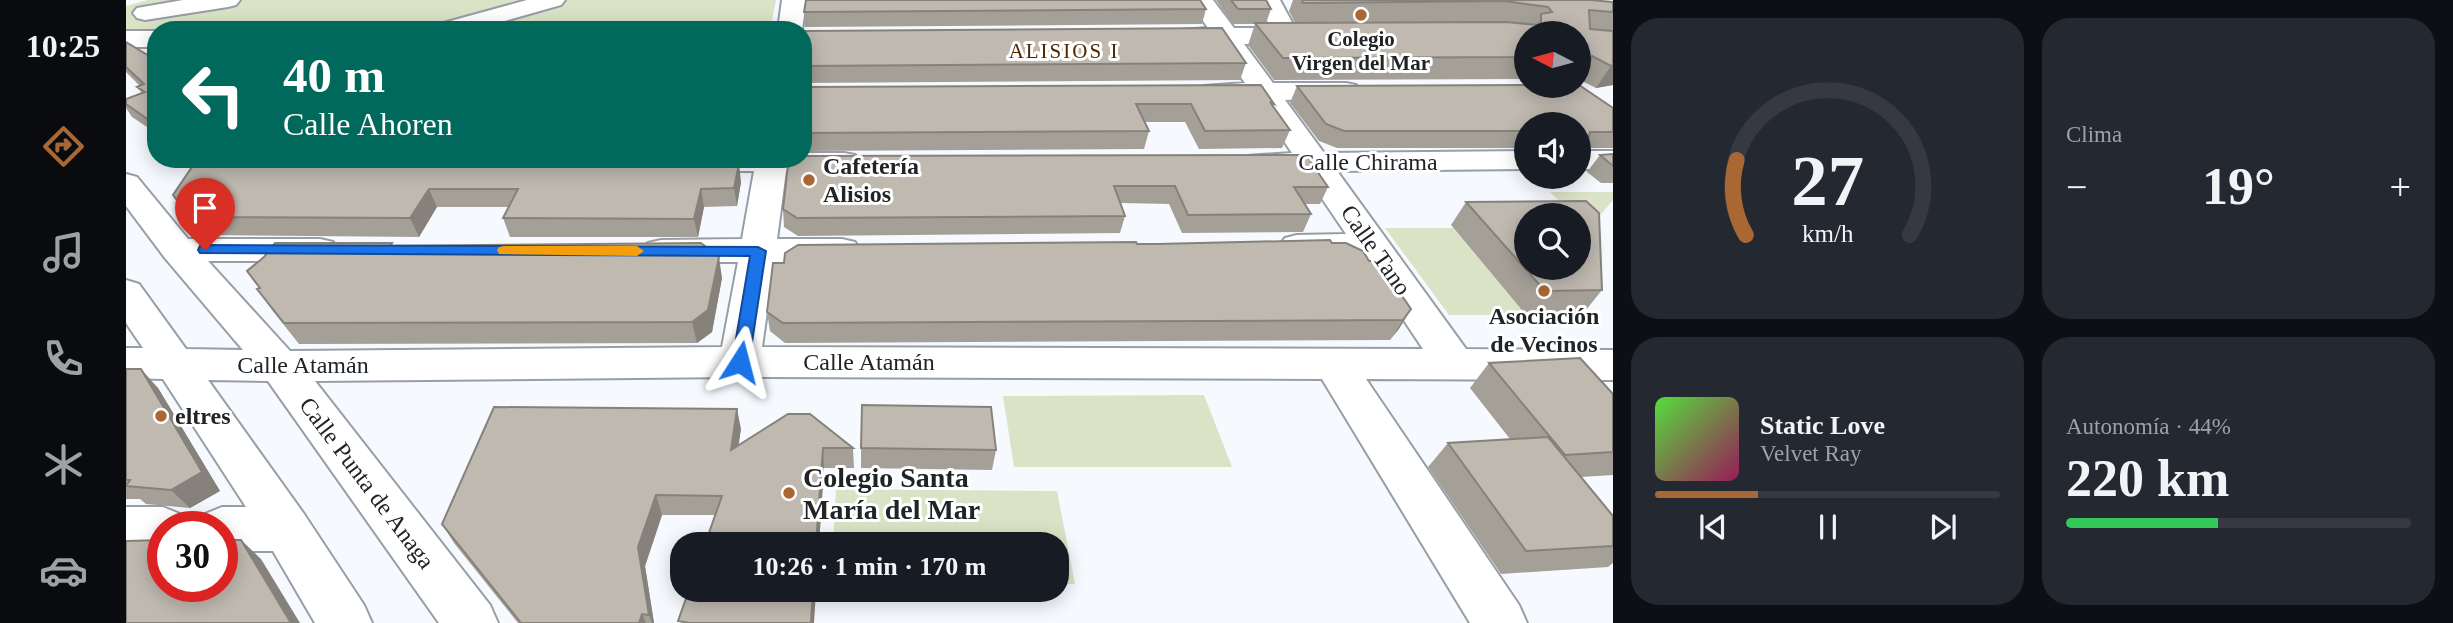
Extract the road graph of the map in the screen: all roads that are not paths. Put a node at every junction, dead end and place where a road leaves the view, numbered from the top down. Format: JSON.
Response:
{"nodes":[{"id":1,"x":229,"y":0,"type":"edge"},
{"id":2,"x":478,"y":0,"type":"edge"},
{"id":3,"x":553,"y":0,"type":"edge"},
{"id":4,"x":794,"y":0,"type":"edge"},
{"id":5,"x":1201,"y":0,"type":"edge"},
{"id":6,"x":1268,"y":0,"type":"edge"},
{"id":7,"x":148,"y":6,"type":"edge"},
{"id":8,"x":510,"y":12,"type":"junction"},
{"id":9,"x":478,"y":21,"type":"edge"},
{"id":10,"x":791,"y":21,"type":"edge"},
{"id":11,"x":1158,"y":36,"type":"edge"},
{"id":12,"x":1226,"y":36,"type":"junction"},
{"id":13,"x":1287,"y":36,"type":"junction"},
{"id":14,"x":1326,"y":36,"type":"edge"},
{"id":15,"x":138,"y":39,"type":"edge"},
{"id":16,"x":1374,"y":91,"type":"edge"},
{"id":17,"x":1185,"y":92,"type":"edge"},
{"id":18,"x":1267,"y":92,"type":"junction"},
{"id":19,"x":1514,"y":160,"type":"edge"},
{"id":20,"x":1591,"y":160,"type":"edge"},
{"id":21,"x":1613,"y":160,"type":"edge"},
{"id":22,"x":812,"y":161,"type":"edge"},
{"id":23,"x":869,"y":162,"type":"edge"},
{"id":24,"x":1232,"y":163,"type":"edge"},
{"id":25,"x":1316,"y":163,"type":"junction"},
{"id":26,"x":273,"y":168,"type":"edge"},
{"id":27,"x":770,"y":168,"type":"edge"},
{"id":28,"x":126,"y":184,"type":"edge"},
{"id":29,"x":183,"y":196,"type":"edge"},
{"id":30,"x":1372,"y":245,"type":"junction"},
{"id":31,"x":1261,"y":246,"type":"edge"},
{"id":32,"x":356,"y":250,"type":"edge"},
{"id":33,"x":870,"y":250,"type":"edge"},
{"id":34,"x":633,"y":251,"type":"edge"},
{"id":35,"x":758,"y":251,"type":"junction"},
{"id":36,"x":126,"y":293,"type":"edge"},
{"id":37,"x":740,"y":362,"type":"junction"},
{"id":38,"x":126,"y":363,"type":"edge"},
{"id":39,"x":171,"y":363,"type":"junction"},
{"id":40,"x":1454,"y":363,"type":"junction"},
{"id":41,"x":1334,"y":364,"type":"junction"},
{"id":42,"x":1613,"y":365,"type":"edge"},
{"id":43,"x":280,"y":366,"type":"junction"},
{"id":44,"x":126,"y":528,"type":"edge"},
{"id":45,"x":147,"y":529,"type":"edge"},
{"id":46,"x":238,"y":529,"type":"edge"},
{"id":47,"x":287,"y":530,"type":"junction"},
{"id":48,"x":345,"y":623,"type":"edge"},
{"id":49,"x":471,"y":623,"type":"edge"},
{"id":50,"x":1500,"y":623,"type":"edge"}],
"edges":[{"from":1,"to":7,"type":"street"},
{"from":2,"to":8,"type":"street"},
{"from":3,"to":8,"type":"street"},
{"from":4,"to":10,"type":"street"},
{"from":5,"to":12,"type":"street","name":"Calle Tano"},
{"from":6,"to":13,"type":"street"},
{"from":7,"to":15,"type":"street"},
{"from":8,"to":9,"type":"street"},
{"from":11,"to":12,"type":"street"},
{"from":12,"to":13,"type":"street"},
{"from":12,"to":18,"type":"street","name":"Calle Tano"},
{"from":13,"to":14,"type":"street"},
{"from":16,"to":18,"type":"street"},
{"from":17,"to":18,"type":"street"},
{"from":18,"to":25,"type":"street","name":"Calle Tano"},
{"from":19,"to":25,"type":"street","name":"Calle Chirama"},
{"from":20,"to":21,"type":"street"},
{"from":22,"to":23,"type":"street"},
{"from":24,"to":25,"type":"street","name":"Calle Chirama"},
{"from":25,"to":30,"type":"street","name":"Calle Tano"},
{"from":26,"to":29,"type":"street"},
{"from":27,"to":35,"type":"street"},
{"from":28,"to":29,"type":"street","name":"Calle Punta de Anaga"},
{"from":29,"to":32,"type":"street"},
{"from":29,"to":43,"type":"street","name":"Calle Punta de Anaga"},
{"from":30,"to":31,"type":"street"},
{"from":30,"to":40,"type":"street","name":"Calle Tano"},
{"from":33,"to":35,"type":"street"},
{"from":34,"to":35,"type":"street"},
{"from":35,"to":37,"type":"street"},
{"from":36,"to":39,"type":"street"},
{"from":37,"to":41,"type":"street","name":"Calle Atamán"},
{"from":37,"to":43,"type":"street","name":"Calle Atamán"},
{"from":38,"to":39,"type":"street","name":"Calle Atamán"},
{"from":39,"to":43,"type":"street","name":"Calle Atamán"},
{"from":39,"to":47,"type":"street"},
{"from":40,"to":41,"type":"street","name":"Calle Atamán"},
{"from":40,"to":42,"type":"street","name":"Calle Atamán"},
{"from":41,"to":50,"type":"street"},
{"from":43,"to":49,"type":"street","name":"Calle Punta de Anaga"},
{"from":44,"to":45,"type":"street"},
{"from":46,"to":47,"type":"street"},
{"from":47,"to":48,"type":"street"}]}
